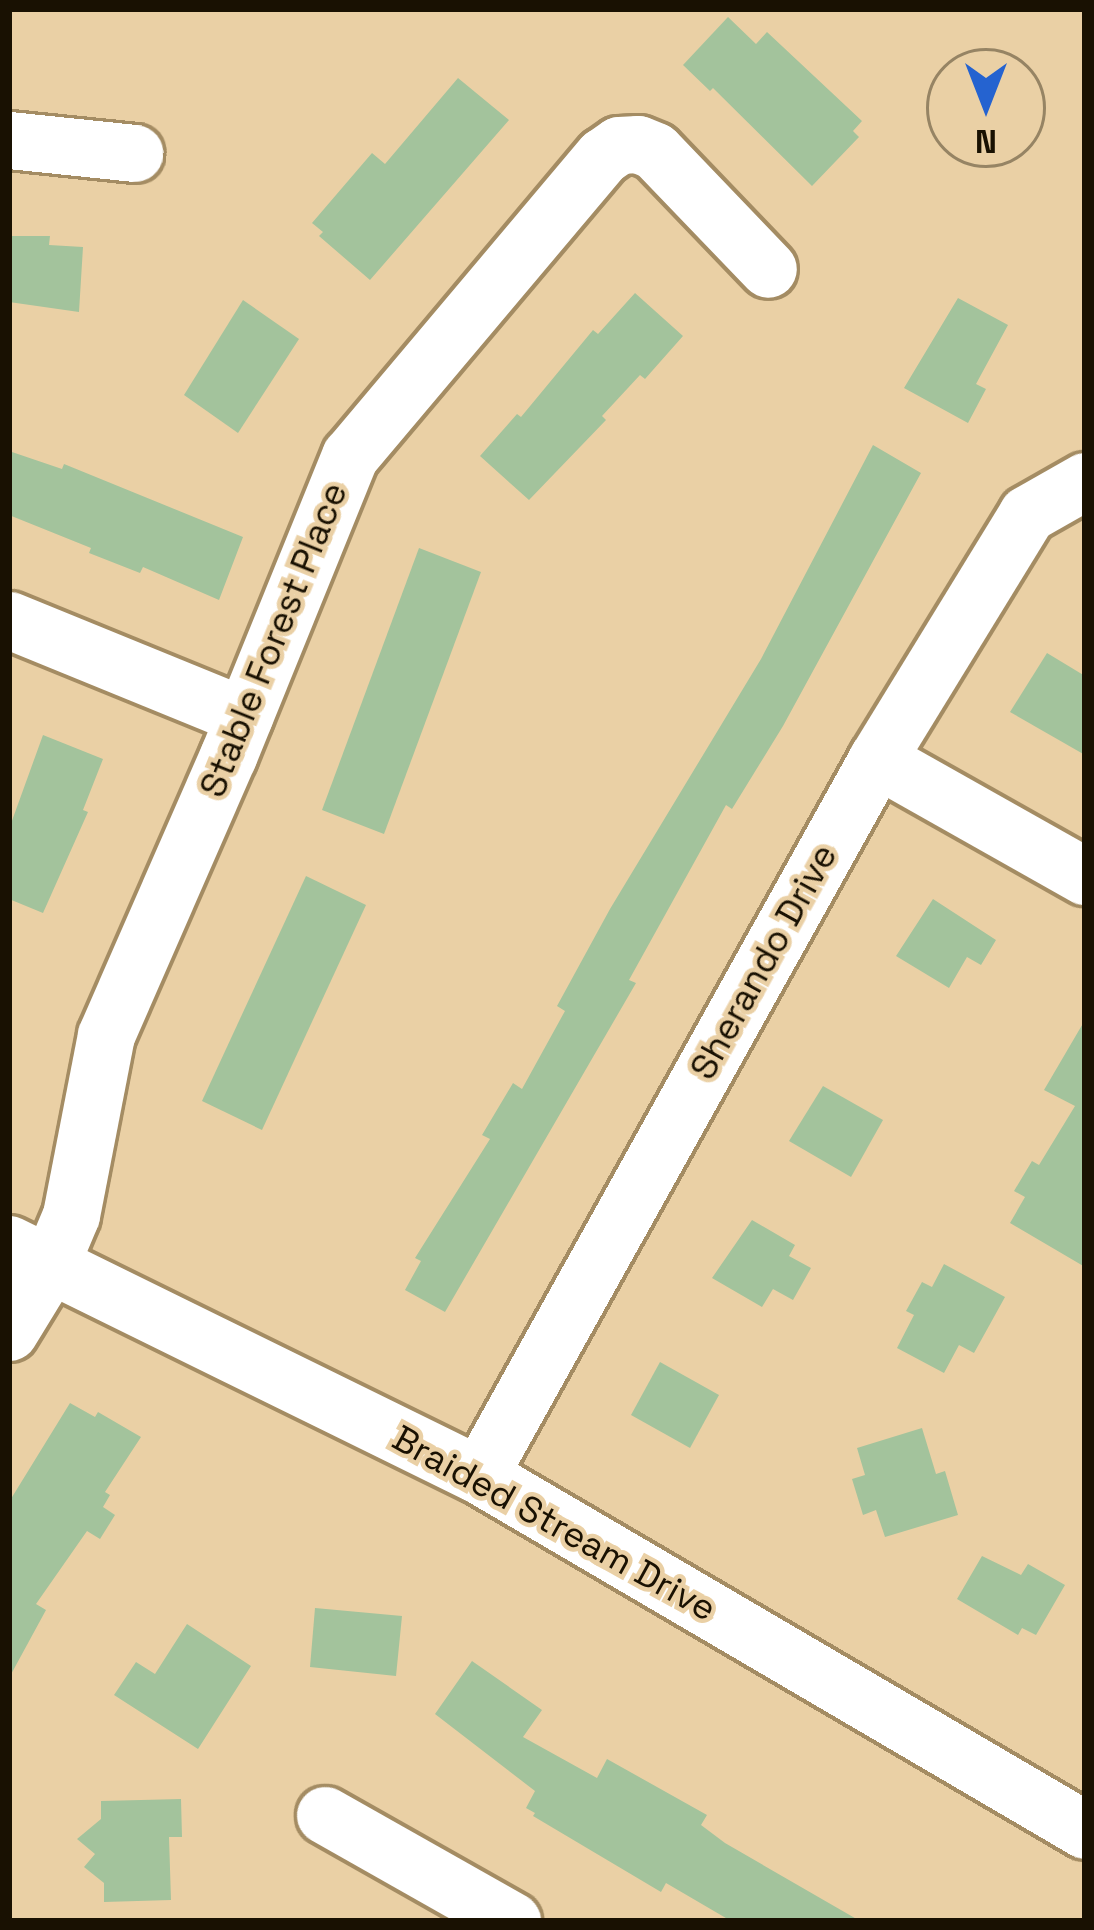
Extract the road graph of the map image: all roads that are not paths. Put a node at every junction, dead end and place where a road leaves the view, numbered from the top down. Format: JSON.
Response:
{"nodes":[{"id":1,"x":9,"y":140,"type":"edge"},
{"id":2,"x":134,"y":153,"type":"dead end"},
{"id":3,"x":768,"y":269,"type":"dead end"},
{"id":4,"x":1085,"y":481,"type":"edge"},
{"id":5,"x":9,"y":620,"type":"edge"},
{"id":6,"x":244,"y":716,"type":"junction"},
{"id":7,"x":878,"y":759,"type":"junction"},
{"id":8,"x":1085,"y":876,"type":"edge"},
{"id":9,"x":30,"y":1254,"type":"edge"},
{"id":10,"x":9,"y":1332,"type":"edge"},
{"id":11,"x":479,"y":1475,"type":"junction"},
{"id":12,"x":325,"y":1815,"type":"dead end"},
{"id":13,"x":1085,"y":1830,"type":"edge"},
{"id":14,"x":512,"y":1921,"type":"edge"}],
"edges":[{"from":1,"to":2,"type":"street"},
{"from":3,"to":6,"type":"street","name":"Stable Forest Place"},
{"from":4,"to":7,"type":"street","name":"Sherando Drive"},
{"from":5,"to":6,"type":"street"},
{"from":6,"to":9,"type":"street","name":"Stable Forest Place"},
{"from":7,"to":8,"type":"street"},
{"from":7,"to":11,"type":"street","name":"Sherando Drive"},
{"from":9,"to":10,"type":"street","name":"Stable Forest Place"},
{"from":9,"to":11,"type":"street","name":"Braided Stream Drive"},
{"from":11,"to":13,"type":"street","name":"Braided Stream Drive"},
{"from":12,"to":14,"type":"street"}]}
